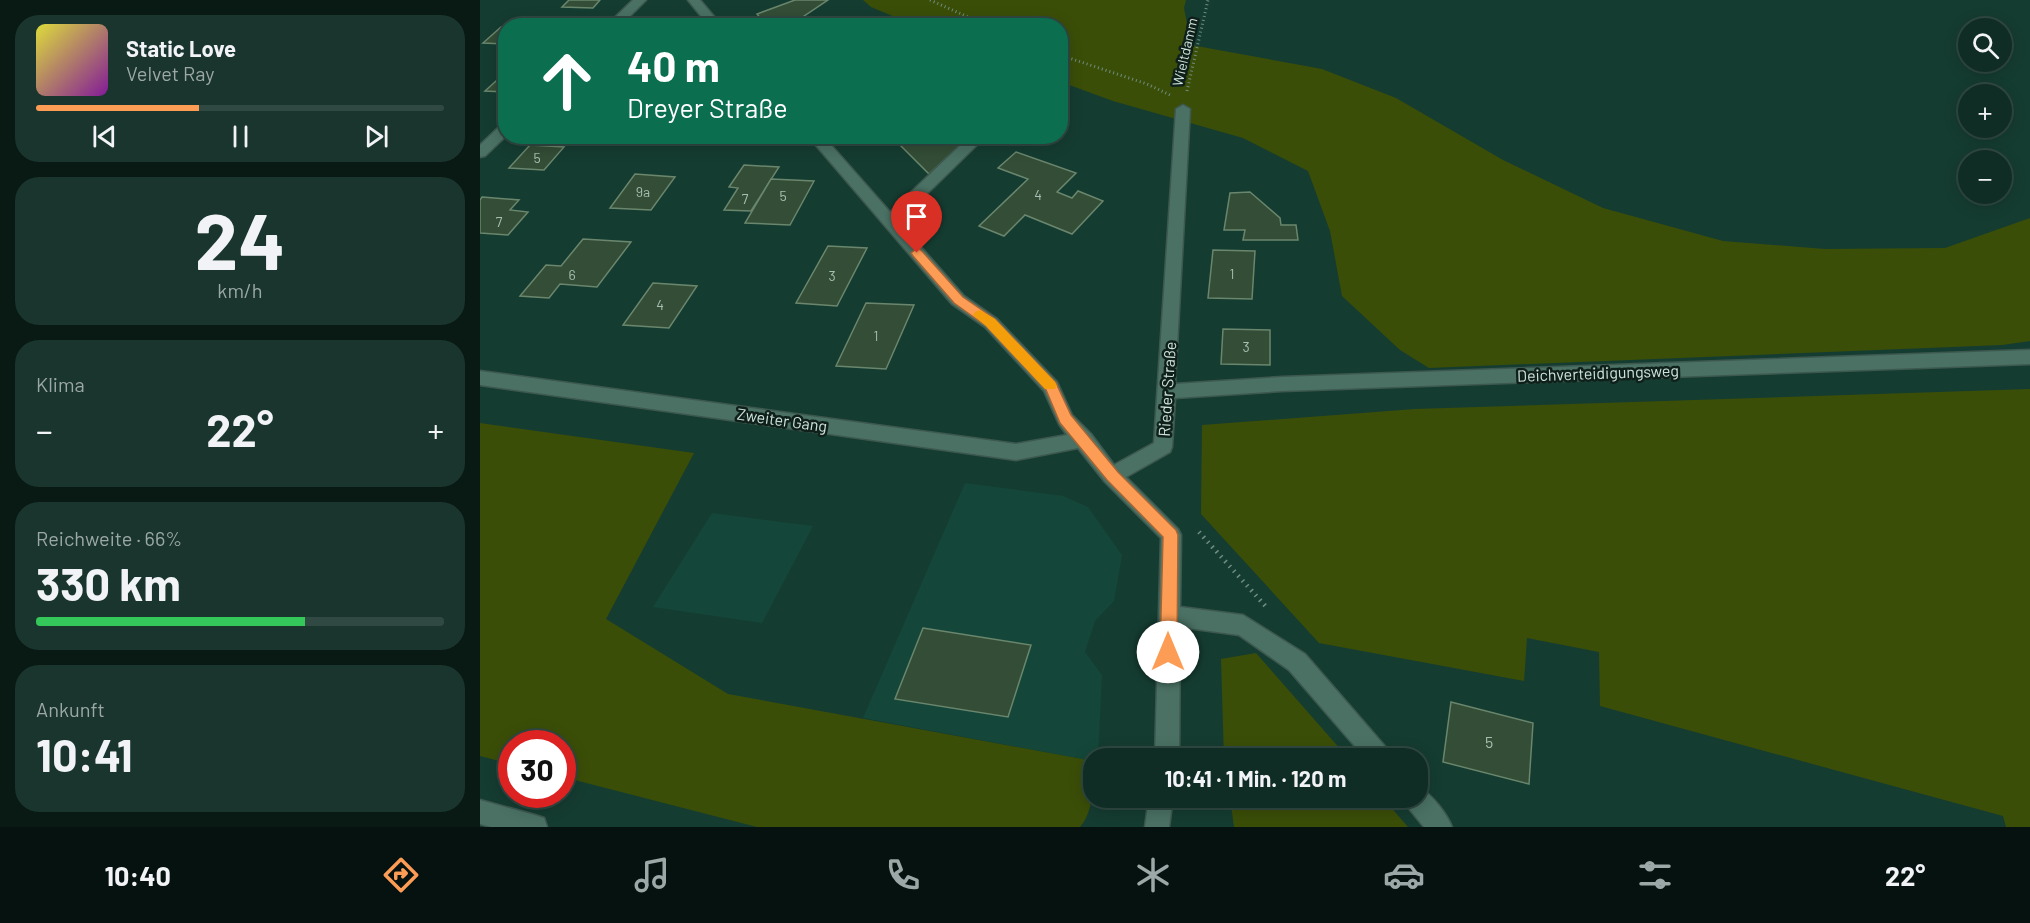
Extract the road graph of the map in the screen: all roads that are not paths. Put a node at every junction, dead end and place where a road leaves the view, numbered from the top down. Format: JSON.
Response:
{"nodes":[{"id":1,"x":640,"y":0,"type":"edge"},
{"id":2,"x":694,"y":0,"type":"edge"},
{"id":3,"x":621,"y":18,"type":"edge"},
{"id":4,"x":709,"y":18,"type":"edge"},
{"id":5,"x":1183,"y":109,"type":"road end"},
{"id":6,"x":498,"y":136,"type":"edge"},
{"id":7,"x":822,"y":144,"type":"edge"},
{"id":8,"x":971,"y":144,"type":"edge"},
{"id":9,"x":480,"y":153,"type":"edge"},
{"id":10,"x":890,"y":221,"type":"junction"},
{"id":11,"x":2030,"y":357,"type":"edge"},
{"id":12,"x":480,"y":378,"type":"edge"},
{"id":13,"x":1167,"y":392,"type":"junction"},
{"id":14,"x":1084,"y":439,"type":"junction"},
{"id":15,"x":1113,"y":476,"type":"junction"},
{"id":16,"x":1169,"y":616,"type":"junction"},
{"id":17,"x":1167,"y":748,"type":"edge"},
{"id":18,"x":1371,"y":748,"type":"edge"},
{"id":19,"x":1160,"y":808,"type":"edge"},
{"id":20,"x":1424,"y":808,"type":"edge"},
{"id":21,"x":480,"y":812,"type":"edge"},
{"id":22,"x":535,"y":827,"type":"edge"},
{"id":23,"x":1157,"y":827,"type":"edge"},
{"id":24,"x":1440,"y":827,"type":"edge"}],
"edges":[{"from":1,"to":3,"type":"street"},
{"from":2,"to":4,"type":"street"},
{"from":5,"to":13,"type":"street","name":"Rieder Straße"},
{"from":6,"to":9,"type":"street"},
{"from":7,"to":10,"type":"street"},
{"from":8,"to":10,"type":"street"},
{"from":10,"to":14,"type":"street"},
{"from":11,"to":13,"type":"street","name":"Deichverteidigungsweg"},
{"from":12,"to":14,"type":"street","name":"Zweiter Gang"},
{"from":13,"to":15,"type":"street","name":"Rieder Straße"},
{"from":14,"to":15,"type":"street"},
{"from":15,"to":16,"type":"street"},
{"from":16,"to":17,"type":"street"},
{"from":16,"to":18,"type":"street"},
{"from":19,"to":23,"type":"street"},
{"from":20,"to":24,"type":"street"},
{"from":21,"to":22,"type":"street"}]}
